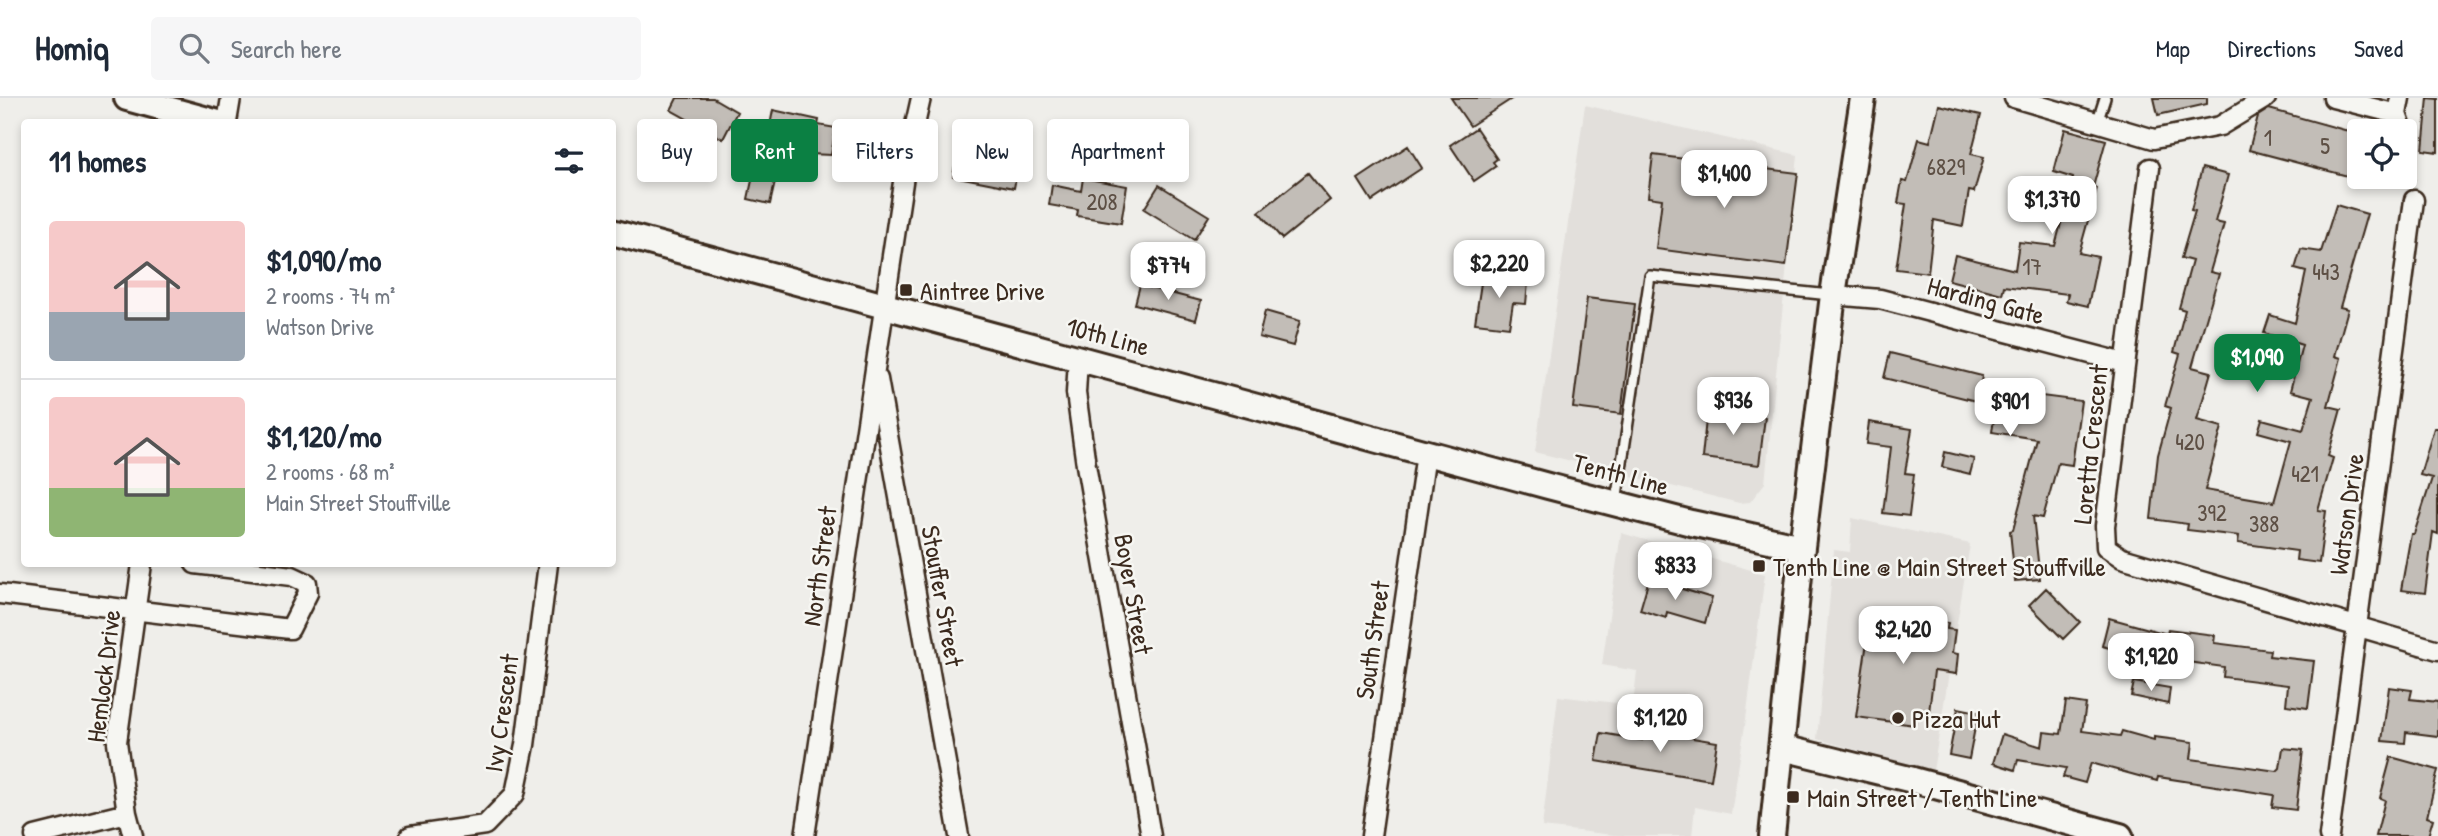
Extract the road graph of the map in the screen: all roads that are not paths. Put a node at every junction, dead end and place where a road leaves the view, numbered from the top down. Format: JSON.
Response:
{"nodes":[{"id":1,"x":127,"y":98,"type":"edge"},
{"id":2,"x":231,"y":98,"type":"edge"},
{"id":3,"x":921,"y":98,"type":"edge"},
{"id":4,"x":1863,"y":98,"type":"edge"},
{"id":5,"x":2014,"y":98,"type":"edge"},
{"id":6,"x":2105,"y":98,"type":"edge"},
{"id":7,"x":2266,"y":98,"type":"edge"},
{"id":8,"x":2333,"y":98,"type":"edge"},
{"id":9,"x":204,"y":119,"type":"edge"},
{"id":10,"x":217,"y":119,"type":"edge"},
{"id":11,"x":2387,"y":119,"type":"edge"},
{"id":12,"x":2097,"y":123,"type":"junction"},
{"id":13,"x":2150,"y":168,"type":"dead end"},
{"id":14,"x":2414,"y":200,"type":"road end"},
{"id":15,"x":616,"y":233,"type":"edge"},
{"id":16,"x":1833,"y":295,"type":"junction"},
{"id":17,"x":884,"y":304,"type":"junction"},
{"id":18,"x":1078,"y":359,"type":"junction"},
{"id":19,"x":2125,"y":363,"type":"junction"},
{"id":20,"x":875,"y":365,"type":"junction"},
{"id":21,"x":1426,"y":453,"type":"junction"},
{"id":22,"x":1616,"y":503,"type":"junction"},
{"id":23,"x":1802,"y":547,"type":"junction"},
{"id":24,"x":142,"y":567,"type":"edge"},
{"id":25,"x":219,"y":567,"type":"edge"},
{"id":26,"x":548,"y":567,"type":"edge"},
{"id":27,"x":0,"y":594,"type":"edge"},
{"id":28,"x":137,"y":611,"type":"junction"},
{"id":29,"x":2357,"y":627,"type":"junction"},
{"id":30,"x":2438,"y":650,"type":"edge"},
{"id":31,"x":1783,"y":748,"type":"junction"},
{"id":32,"x":127,"y":813,"type":"junction"},
{"id":33,"x":35,"y":836,"type":"edge"},
{"id":34,"x":133,"y":836,"type":"edge"},
{"id":35,"x":410,"y":836,"type":"edge"},
{"id":36,"x":805,"y":836,"type":"edge"},
{"id":37,"x":959,"y":836,"type":"edge"},
{"id":38,"x":1151,"y":836,"type":"edge"},
{"id":39,"x":1371,"y":836,"type":"edge"},
{"id":40,"x":1772,"y":836,"type":"edge"},
{"id":41,"x":2120,"y":836,"type":"edge"},
{"id":42,"x":2329,"y":836,"type":"edge"}],
"edges":[{"from":1,"to":9,"type":"main road"},
{"from":2,"to":10,"type":"street"},
{"from":3,"to":17,"type":"street"},
{"from":4,"to":16,"type":"main road"},
{"from":5,"to":12,"type":"street"},
{"from":6,"to":12,"type":"lane"},
{"from":7,"to":12,"type":"street"},
{"from":8,"to":11,"type":"street"},
{"from":13,"to":19,"type":"street","name":"Loretta Crescent"},
{"from":14,"to":29,"type":"street","name":"Watson Drive"},
{"from":15,"to":17,"type":"main road","name":"10th Line"},
{"from":16,"to":19,"type":"street","name":"Harding Gate"},
{"from":16,"to":22,"type":"lane"},
{"from":16,"to":23,"type":"main road"},
{"from":17,"to":18,"type":"main road","name":"10th Line"},
{"from":17,"to":20,"type":"street","name":"North Street"},
{"from":18,"to":21,"type":"main road","name":"10th Line"},
{"from":18,"to":38,"type":"street","name":"Boyer Street"},
{"from":19,"to":29,"type":"street","name":"Loretta Crescent"},
{"from":20,"to":36,"type":"street","name":"North Street"},
{"from":20,"to":37,"type":"street","name":"Stouffer Street"},
{"from":21,"to":22,"type":"main road","name":"Tenth Line"},
{"from":21,"to":39,"type":"street","name":"South Street"},
{"from":22,"to":23,"type":"main road","name":"Tenth Line"},
{"from":23,"to":31,"type":"main road"},
{"from":24,"to":28,"type":"street","name":"Hemlock Drive"},
{"from":25,"to":28,"type":"street"},
{"from":26,"to":35,"type":"street","name":"Ivy Crescent"},
{"from":27,"to":28,"type":"street"},
{"from":28,"to":32,"type":"street","name":"Hemlock Drive"},
{"from":29,"to":30,"type":"street","name":"Loretta Crescent"},
{"from":29,"to":42,"type":"street","name":"Watson Drive"},
{"from":31,"to":40,"type":"main road"},
{"from":31,"to":41,"type":"main road"},
{"from":32,"to":33,"type":"street"},
{"from":32,"to":34,"type":"street","name":"Hemlock Drive"}]}
